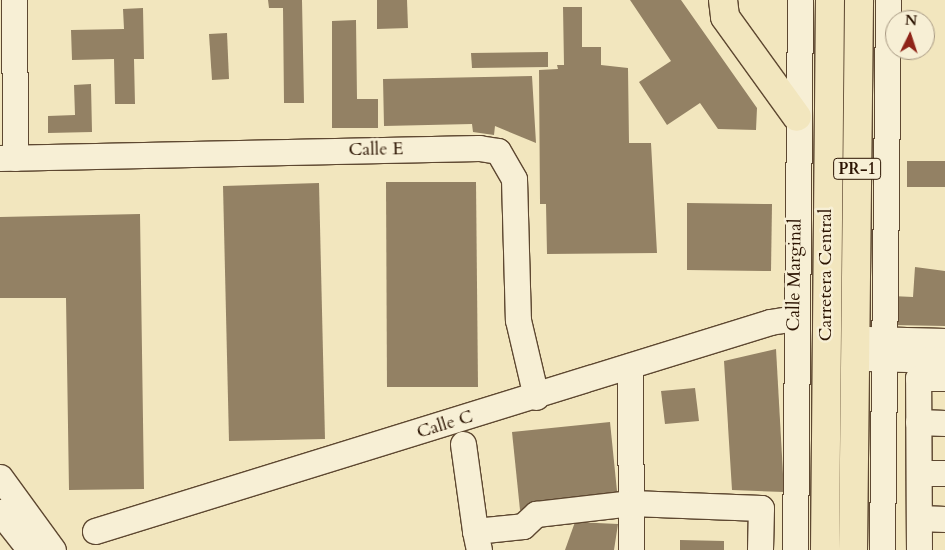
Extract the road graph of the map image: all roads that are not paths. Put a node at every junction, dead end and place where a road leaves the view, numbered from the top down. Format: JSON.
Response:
{"nodes":[{"id":1,"x":14,"y":0,"type":"edge"},
{"id":2,"x":723,"y":0,"type":"edge"},
{"id":3,"x":800,"y":0,"type":"edge"},
{"id":4,"x":830,"y":0,"type":"edge"},
{"id":5,"x":859,"y":0,"type":"edge"},
{"id":6,"x":888,"y":0,"type":"edge"},
{"id":7,"x":797,"y":117,"type":"junction"},
{"id":8,"x":8,"y":158,"type":"edge"},
{"id":9,"x":856,"y":210,"type":"junction"},
{"id":10,"x":886,"y":210,"type":"junction"},
{"id":11,"x":795,"y":318,"type":"junction"},
{"id":12,"x":945,"y":341,"type":"edge"},
{"id":13,"x":826,"y":348,"type":"junction"},
{"id":14,"x":855,"y":348,"type":"junction"},
{"id":15,"x":885,"y":349,"type":"junction"},
{"id":16,"x":945,"y":360,"type":"edge"},
{"id":17,"x":630,"y":366,"type":"junction"},
{"id":18,"x":945,"y":378,"type":"edge"},
{"id":19,"x":536,"y":397,"type":"junction"},
{"id":20,"x":918,"y":422,"type":"junction"},
{"id":21,"x":945,"y":423,"type":"edge"},
{"id":22,"x":463,"y":444,"type":"dead end"},
{"id":23,"x":919,"y":473,"type":"junction"},
{"id":24,"x":945,"y":473,"type":"edge"},
{"id":25,"x":0,"y":477,"type":"edge"},
{"id":26,"x":631,"y":503,"type":"junction"},
{"id":27,"x":0,"y":512,"type":"edge"},
{"id":28,"x":919,"y":518,"type":"junction"},
{"id":29,"x":945,"y":519,"type":"edge"},
{"id":30,"x":95,"y":531,"type":"dead end"},
{"id":31,"x":477,"y":540,"type":"edge"},
{"id":32,"x":30,"y":550,"type":"edge"},
{"id":33,"x":53,"y":550,"type":"edge"},
{"id":34,"x":631,"y":550,"type":"edge"},
{"id":35,"x":760,"y":550,"type":"edge"},
{"id":36,"x":795,"y":550,"type":"edge"},
{"id":37,"x":825,"y":550,"type":"edge"},
{"id":38,"x":853,"y":550,"type":"edge"},
{"id":39,"x":882,"y":550,"type":"edge"},
{"id":40,"x":919,"y":550,"type":"edge"}],
"edges":[{"from":1,"to":8,"type":"street"},
{"from":2,"to":7,"type":"main road"},
{"from":3,"to":7,"type":"street","name":"Calle Marginal"},
{"from":4,"to":13,"type":"main road","name":"Carretera Central","number":"PR-1"},
{"from":5,"to":9,"type":"main road","name":"Carretera Central","number":"PR-1"},
{"from":6,"to":10,"type":"street"},
{"from":7,"to":11,"type":"street","name":"Calle Marginal"},
{"from":8,"to":19,"type":"street","name":"Calle E"},
{"from":9,"to":10,"type":"street"},
{"from":9,"to":14,"type":"main road","name":"Carretera Central","number":"PR-1"},
{"from":10,"to":15,"type":"street"},
{"from":11,"to":17,"type":"street","name":"Calle C"},
{"from":11,"to":36,"type":"street","name":"Calle Marginal"},
{"from":12,"to":15,"type":"street"},
{"from":13,"to":14,"type":"street"},
{"from":13,"to":37,"type":"main road","name":"Carretera Central","number":"PR-1"},
{"from":14,"to":15,"type":"street"},
{"from":14,"to":38,"type":"main road","name":"Carretera Central","number":"PR-1"},
{"from":15,"to":16,"type":"street"},
{"from":15,"to":39,"type":"street"},
{"from":17,"to":19,"type":"street","name":"Calle C"},
{"from":17,"to":26,"type":"street"},
{"from":18,"to":20,"type":"street"},
{"from":19,"to":30,"type":"street","name":"Calle C"},
{"from":20,"to":21,"type":"street"},
{"from":20,"to":23,"type":"street"},
{"from":22,"to":31,"type":"street"},
{"from":23,"to":24,"type":"street"},
{"from":23,"to":28,"type":"street"},
{"from":25,"to":33,"type":"street"},
{"from":26,"to":31,"type":"street"},
{"from":26,"to":34,"type":"street"},
{"from":26,"to":35,"type":"street"},
{"from":27,"to":32,"type":"street"},
{"from":28,"to":29,"type":"street"},
{"from":28,"to":40,"type":"street"}]}
